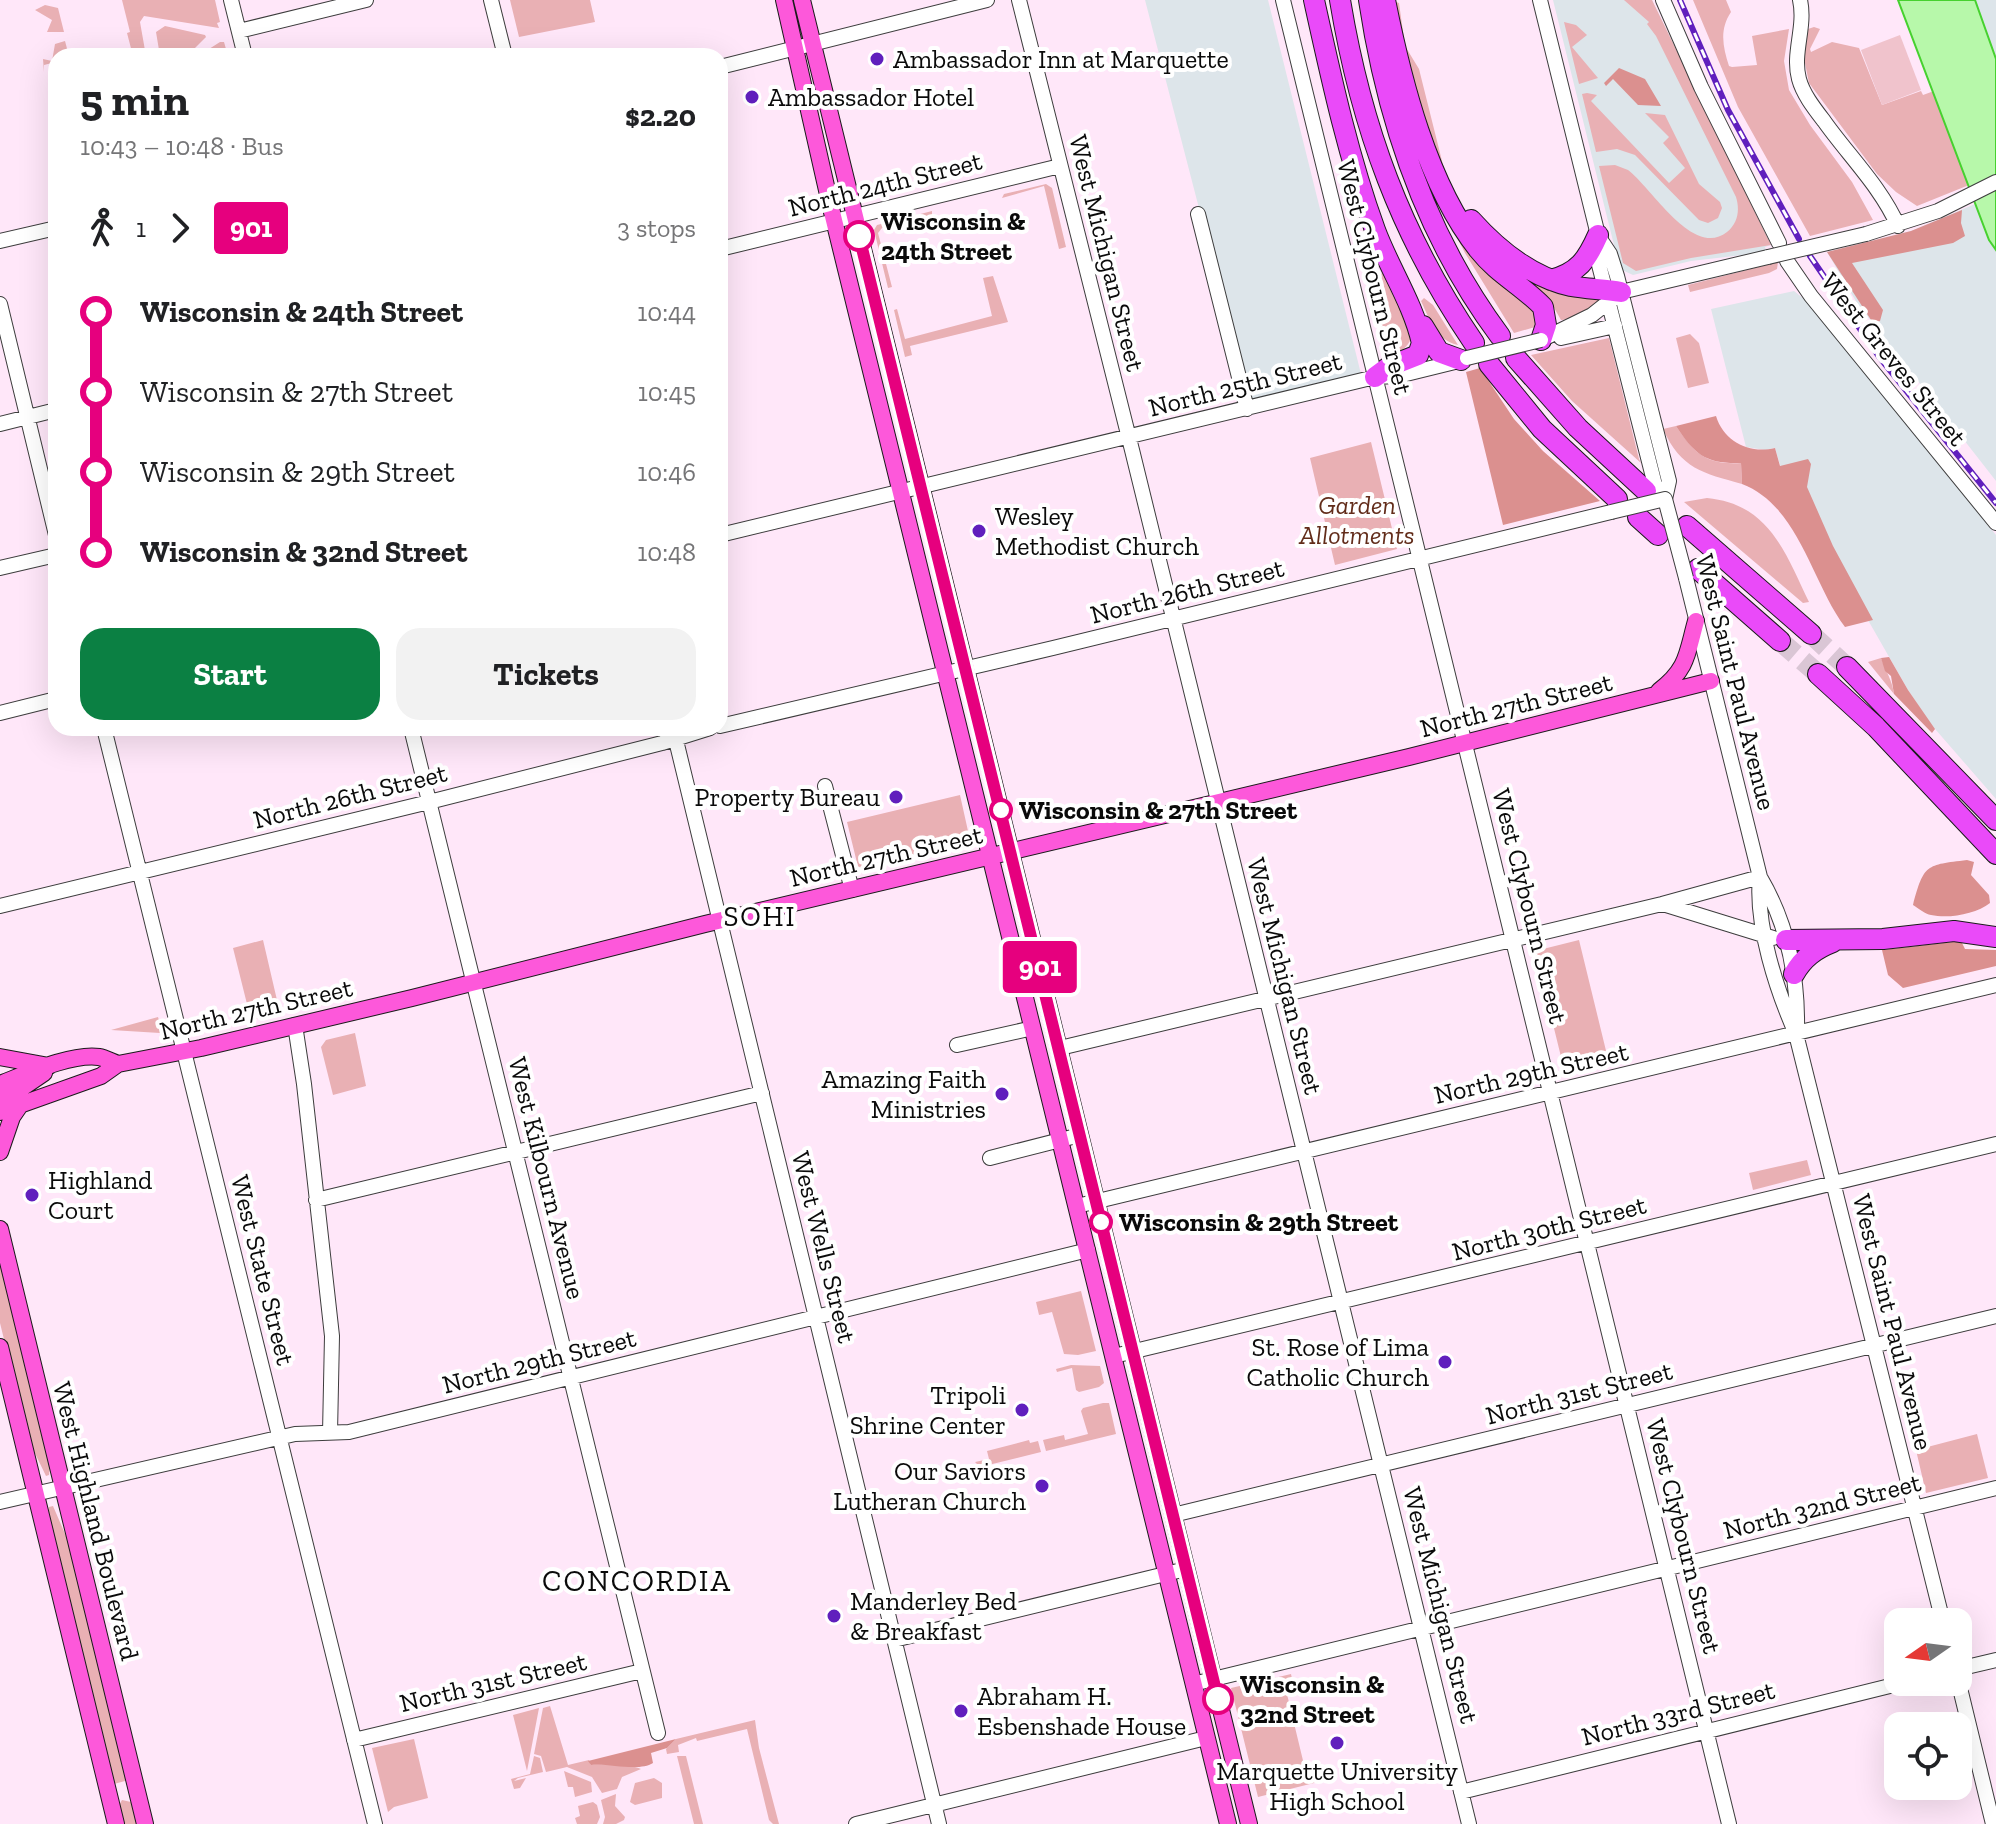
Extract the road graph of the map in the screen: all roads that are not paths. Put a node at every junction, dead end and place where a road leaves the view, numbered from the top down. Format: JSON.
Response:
{"nodes":[{"id":1,"x":231,"y":0,"type":"edge"},
{"id":2,"x":366,"y":0,"type":"edge"},
{"id":3,"x":491,"y":0,"type":"edge"},
{"id":4,"x":784,"y":0,"type":"edge"},
{"id":5,"x":802,"y":0,"type":"edge"},
{"id":6,"x":987,"y":0,"type":"edge"},
{"id":7,"x":1019,"y":0,"type":"edge"},
{"id":8,"x":1283,"y":0,"type":"edge"},
{"id":9,"x":1314,"y":0,"type":"edge"},
{"id":10,"x":1340,"y":0,"type":"edge"},
{"id":11,"x":1369,"y":0,"type":"edge"},
{"id":12,"x":1385,"y":0,"type":"edge"},
{"id":13,"x":1540,"y":0,"type":"edge"},
{"id":14,"x":1663,"y":0,"type":"edge"},
{"id":15,"x":1800,"y":0,"type":"edge"},
{"id":16,"x":239,"y":31,"type":"junction"},
{"id":17,"x":813,"y":44,"type":"junction"},
{"id":18,"x":243,"y":48,"type":"edge"},
{"id":19,"x":503,"y":48,"type":"edge"},
{"id":20,"x":796,"y":48,"type":"junction"},
{"id":21,"x":728,"y":65,"type":"edge"},
{"id":22,"x":1060,"y":166,"type":"junction"},
{"id":23,"x":1434,"y":167,"type":"junction"},
{"id":24,"x":1996,"y":182,"type":"edge"},
{"id":25,"x":1198,"y":214,"type":"dead end"},
{"id":26,"x":854,"y":216,"type":"junction"},
{"id":27,"x":834,"y":220,"type":"junction"},
{"id":28,"x":1898,"y":226,"type":"junction"},
{"id":29,"x":48,"y":230,"type":"edge"},
{"id":30,"x":1598,"y":235,"type":"junction"},
{"id":31,"x":0,"y":241,"type":"edge"},
{"id":32,"x":1779,"y":243,"type":"dead end"},
{"id":33,"x":728,"y":247,"type":"edge"},
{"id":34,"x":1787,"y":261,"type":"dead end"},
{"id":35,"x":1551,"y":280,"type":"junction"},
{"id":36,"x":1612,"y":295,"type":"junction"},
{"id":37,"x":1405,"y":296,"type":"junction"},
{"id":38,"x":0,"y":304,"type":"edge"},
{"id":39,"x":1615,"y":326,"type":"junction"},
{"id":40,"x":1500,"y":336,"type":"dead end"},
{"id":41,"x":1541,"y":340,"type":"junction"},
{"id":42,"x":1467,"y":354,"type":"junction"},
{"id":43,"x":1516,"y":358,"type":"dead end"},
{"id":44,"x":1489,"y":364,"type":"dead end"},
{"id":45,"x":1375,"y":377,"type":"junction"},
{"id":46,"x":1247,"y":409,"type":"junction"},
{"id":47,"x":48,"y":412,"type":"edge"},
{"id":48,"x":28,"y":416,"type":"junction"},
{"id":49,"x":0,"y":424,"type":"edge"},
{"id":50,"x":1129,"y":437,"type":"junction"},
{"id":51,"x":922,"y":486,"type":"junction"},
{"id":52,"x":1662,"y":489,"type":"junction"},
{"id":53,"x":901,"y":491,"type":"junction"},
{"id":54,"x":48,"y":501,"type":"edge"},
{"id":55,"x":1614,"y":506,"type":"junction"},
{"id":56,"x":1638,"y":517,"type":"dead end"},
{"id":57,"x":1996,"y":523,"type":"edge"},
{"id":58,"x":1687,"y":526,"type":"dead end"},
{"id":59,"x":728,"y":533,"type":"edge"},
{"id":60,"x":1658,"y":535,"type":"dead end"},
{"id":61,"x":48,"y":557,"type":"edge"},
{"id":62,"x":1420,"y":559,"type":"junction"},
{"id":63,"x":0,"y":568,"type":"edge"},
{"id":64,"x":1692,"y":574,"type":"junction"},
{"id":65,"x":1173,"y":619,"type":"junction"},
{"id":66,"x":1696,"y":621,"type":"junction"},
{"id":67,"x":1811,"y":634,"type":"tunnel mouth"},
{"id":68,"x":1780,"y":641,"type":"tunnel mouth"},
{"id":69,"x":1847,"y":667,"type":"tunnel mouth"},
{"id":70,"x":966,"y":669,"type":"junction"},
{"id":71,"x":947,"y":673,"type":"junction"},
{"id":72,"x":1818,"y":674,"type":"tunnel mouth"},
{"id":73,"x":1711,"y":681,"type":"junction"},
{"id":74,"x":1654,"y":694,"type":"junction"},
{"id":75,"x":48,"y":701,"type":"edge"},
{"id":76,"x":0,"y":713,"type":"edge"},
{"id":77,"x":728,"y":724,"type":"edge"},
{"id":78,"x":106,"y":736,"type":"edge"},
{"id":79,"x":413,"y":736,"type":"edge"},
{"id":80,"x":664,"y":736,"type":"edge"},
{"id":81,"x":676,"y":736,"type":"edge"},
{"id":82,"x":1465,"y":743,"type":"junction"},
{"id":83,"x":825,"y":786,"type":"dead end"},
{"id":84,"x":429,"y":802,"type":"junction"},
{"id":85,"x":1218,"y":802,"type":"junction"},
{"id":86,"x":1996,"y":820,"type":"edge"},
{"id":87,"x":1011,"y":851,"type":"junction"},
{"id":88,"x":1996,"y":854,"type":"edge"},
{"id":89,"x":990,"y":856,"type":"junction"},
{"id":90,"x":139,"y":870,"type":"junction"},
{"id":91,"x":1760,"y":877,"type":"junction"},
{"id":92,"x":852,"y":890,"type":"junction"},
{"id":93,"x":1662,"y":904,"type":"junction"},
{"id":94,"x":0,"y":906,"type":"edge"},
{"id":95,"x":721,"y":920,"type":"junction"},
{"id":96,"x":1996,"y":937,"type":"edge"},
{"id":97,"x":1776,"y":938,"type":"junction"},
{"id":98,"x":1513,"y":939,"type":"junction"},
{"id":99,"x":1835,"y":941,"type":"junction"},
{"id":100,"x":1794,"y":974,"type":"junction"},
{"id":101,"x":474,"y":983,"type":"junction"},
{"id":102,"x":1996,"y":985,"type":"edge"},
{"id":103,"x":1266,"y":998,"type":"junction"},
{"id":104,"x":1028,"y":1008,"type":"junction"},
{"id":105,"x":295,"y":1025,"type":"junction"},
{"id":106,"x":1033,"y":1028,"type":"junction"},
{"id":107,"x":1796,"y":1034,"type":"junction"},
{"id":108,"x":957,"y":1045,"type":"dead end"},
{"id":109,"x":1060,"y":1048,"type":"junction"},
{"id":110,"x":184,"y":1051,"type":"junction"},
{"id":111,"x":0,"y":1057,"type":"edge"},
{"id":112,"x":118,"y":1064,"type":"junction"},
{"id":113,"x":51,"y":1066,"type":"junction"},
{"id":114,"x":0,"y":1084,"type":"edge"},
{"id":115,"x":762,"y":1093,"type":"junction"},
{"id":116,"x":1551,"y":1093,"type":"junction"},
{"id":117,"x":0,"y":1098,"type":"edge"},
{"id":118,"x":21,"y":1104,"type":"junction"},
{"id":119,"x":0,"y":1112,"type":"edge"},
{"id":120,"x":1080,"y":1135,"type":"junction"},
{"id":121,"x":1061,"y":1139,"type":"junction"},
{"id":122,"x":1996,"y":1144,"type":"edge"},
{"id":123,"x":1303,"y":1151,"type":"junction"},
{"id":124,"x":0,"y":1152,"type":"edge"},
{"id":125,"x":516,"y":1152,"type":"junction"},
{"id":126,"x":990,"y":1158,"type":"dead end"},
{"id":127,"x":1834,"y":1184,"type":"junction"},
{"id":128,"x":316,"y":1200,"type":"junction"},
{"id":129,"x":1096,"y":1201,"type":"junction"},
{"id":130,"x":1077,"y":1206,"type":"junction"},
{"id":131,"x":0,"y":1229,"type":"edge"},
{"id":132,"x":1587,"y":1244,"type":"junction"},
{"id":133,"x":1088,"y":1250,"type":"junction"},
{"id":134,"x":1340,"y":1302,"type":"junction"},
{"id":135,"x":1996,"y":1316,"type":"edge"},
{"id":136,"x":816,"y":1317,"type":"junction"},
{"id":137,"x":1874,"y":1345,"type":"junction"},
{"id":138,"x":0,"y":1347,"type":"edge"},
{"id":139,"x":1133,"y":1352,"type":"junction"},
{"id":140,"x":1114,"y":1356,"type":"junction"},
{"id":141,"x":570,"y":1379,"type":"junction"},
{"id":142,"x":1627,"y":1406,"type":"junction"},
{"id":143,"x":330,"y":1433,"type":"junction"},
{"id":144,"x":280,"y":1438,"type":"junction"},
{"id":145,"x":1382,"y":1466,"type":"junction"},
{"id":146,"x":62,"y":1487,"type":"junction"},
{"id":147,"x":1996,"y":1488,"type":"edge"},
{"id":148,"x":36,"y":1494,"type":"junction"},
{"id":149,"x":0,"y":1502,"type":"edge"},
{"id":150,"x":1914,"y":1508,"type":"junction"},
{"id":151,"x":1173,"y":1515,"type":"junction"},
{"id":152,"x":1667,"y":1568,"type":"junction"},
{"id":153,"x":1186,"y":1569,"type":"junction"},
{"id":154,"x":1166,"y":1574,"type":"junction"},
{"id":155,"x":1939,"y":1608,"type":"edge"},
{"id":156,"x":1422,"y":1627,"type":"junction"},
{"id":157,"x":894,"y":1640,"type":"junction"},
{"id":158,"x":1996,"y":1660,"type":"edge"},
{"id":159,"x":1972,"y":1666,"type":"edge"},
{"id":160,"x":642,"y":1671,"type":"junction"},
{"id":161,"x":1213,"y":1679,"type":"junction"},
{"id":162,"x":1193,"y":1684,"type":"junction"},
{"id":163,"x":1884,"y":1687,"type":"edge"},
{"id":164,"x":1962,"y":1696,"type":"edge"},
{"id":165,"x":1706,"y":1731,"type":"junction"},
{"id":166,"x":658,"y":1733,"type":"dead end"},
{"id":167,"x":1206,"y":1738,"type":"junction"},
{"id":168,"x":354,"y":1740,"type":"junction"},
{"id":169,"x":1461,"y":1792,"type":"junction"},
{"id":170,"x":934,"y":1804,"type":"junction"},
{"id":171,"x":116,"y":1824,"type":"edge"},
{"id":172,"x":145,"y":1824,"type":"edge"},
{"id":173,"x":375,"y":1824,"type":"edge"},
{"id":174,"x":856,"y":1824,"type":"edge"},
{"id":175,"x":939,"y":1824,"type":"edge"},
{"id":176,"x":1228,"y":1824,"type":"edge"},
{"id":177,"x":1249,"y":1824,"type":"edge"},
{"id":178,"x":1469,"y":1824,"type":"edge"},
{"id":179,"x":1729,"y":1824,"type":"edge"},
{"id":180,"x":1993,"y":1824,"type":"edge"}],
"edges":[{"from":1,"to":16,"type":"street"},
{"from":2,"to":16,"type":"street"},
{"from":3,"to":19,"type":"street"},
{"from":4,"to":20,"type":"main road"},
{"from":5,"to":17,"type":"main road"},
{"from":6,"to":17,"type":"street"},
{"from":7,"to":22,"type":"street","name":"West Michigan Street"},
{"from":8,"to":45,"type":"street","name":"West Clybourn Street"},
{"from":9,"to":37,"type":"highway"},
{"from":10,"to":42,"type":"highway"},
{"from":11,"to":40,"type":"highway"},
{"from":12,"to":23,"type":"highway"},
{"from":13,"to":30,"type":"street","name":"West Saint Paul Avenue"},
{"from":14,"to":32,"type":"street"},
{"from":15,"to":28,"type":"street"},
{"from":16,"to":18,"type":"street"},
{"from":17,"to":20,"type":"street"},
{"from":17,"to":26,"type":"main road"},
{"from":20,"to":21,"type":"street"},
{"from":20,"to":27,"type":"main road"},
{"from":22,"to":26,"type":"street","name":"North 24th Street"},
{"from":22,"to":50,"type":"street","name":"West Michigan Street"},
{"from":23,"to":35,"type":"highway"},
{"from":23,"to":41,"type":"highway"},
{"from":24,"to":28,"type":"street","name":"North 25th Street"},
{"from":25,"to":46,"type":"street"},
{"from":26,"to":27,"type":"street","name":"North 24th Street"},
{"from":26,"to":51,"type":"main road"},
{"from":27,"to":33,"type":"street","name":"North 24th Street"},
{"from":27,"to":53,"type":"main road"},
{"from":28,"to":36,"type":"street","name":"North 25th Street","bridge":true},
{"from":29,"to":31,"type":"street"},
{"from":30,"to":35,"type":"highway"},
{"from":30,"to":36,"type":"street","name":"West Saint Paul Avenue"},
{"from":34,"to":57,"type":"street","name":"West Greves Street"},
{"from":35,"to":36,"type":"highway"},
{"from":36,"to":39,"type":"street","name":"West Saint Paul Avenue"},
{"from":36,"to":41,"type":"street","name":"North 25th Street"},
{"from":36,"to":52,"type":"street","name":"West Saint Paul Avenue"},
{"from":37,"to":42,"type":"highway"},
{"from":37,"to":45,"type":"highway"},
{"from":38,"to":48,"type":"street"},
{"from":39,"to":41,"type":"street"},
{"from":39,"to":52,"type":"street","name":"West Saint Paul Avenue"},
{"from":41,"to":42,"type":"street","name":"North 25th Street","bridge":true},
{"from":42,"to":45,"type":"street","name":"North 25th Street"},
{"from":43,"to":52,"type":"highway"},
{"from":44,"to":55,"type":"highway"},
{"from":45,"to":46,"type":"street","name":"North 25th Street"},
{"from":45,"to":62,"type":"street","name":"West Clybourn Street"},
{"from":46,"to":50,"type":"street","name":"North 25th Street"},
{"from":47,"to":48,"type":"street"},
{"from":48,"to":49,"type":"street"},
{"from":48,"to":54,"type":"street"},
{"from":50,"to":51,"type":"street","name":"North 25th Street"},
{"from":50,"to":65,"type":"street","name":"West Michigan Street"},
{"from":51,"to":53,"type":"street","name":"North 25th Street"},
{"from":51,"to":70,"type":"main road"},
{"from":52,"to":55,"type":"street","name":"North 26th Street","bridge":true},
{"from":52,"to":64,"type":"street","name":"West Saint Paul Avenue","bridge":true},
{"from":53,"to":59,"type":"street","name":"North 25th Street"},
{"from":53,"to":71,"type":"main road"},
{"from":55,"to":62,"type":"street","name":"North 26th Street"},
{"from":56,"to":60,"type":"highway"},
{"from":58,"to":67,"type":"highway"},
{"from":61,"to":63,"type":"street"},
{"from":62,"to":65,"type":"street","name":"North 26th Street"},
{"from":62,"to":82,"type":"street","name":"West Clybourn Street"},
{"from":64,"to":66,"type":"street","name":"West Saint Paul Avenue"},
{"from":64,"to":68,"type":"highway"},
{"from":65,"to":70,"type":"street","name":"North 26th Street"},
{"from":65,"to":85,"type":"street","name":"West Michigan Street"},
{"from":66,"to":73,"type":"street","name":"West Saint Paul Avenue"},
{"from":66,"to":74,"type":"main road"},
{"from":69,"to":86,"type":"highway"},
{"from":70,"to":71,"type":"street","name":"North 26th Street"},
{"from":70,"to":87,"type":"main road"},
{"from":71,"to":77,"type":"street","name":"North 26th Street"},
{"from":71,"to":89,"type":"main road"},
{"from":72,"to":88,"type":"highway"},
{"from":73,"to":74,"type":"main road","name":"North 27th Street"},
{"from":73,"to":91,"type":"street","name":"West Saint Paul Avenue"},
{"from":74,"to":82,"type":"main road","name":"North 27th Street"},
{"from":75,"to":76,"type":"street"},
{"from":78,"to":90,"type":"street","name":"West State Street"},
{"from":79,"to":84,"type":"street","name":"West Kilbourn Avenue"},
{"from":80,"to":84,"type":"street","name":"North 26th Street"},
{"from":81,"to":95,"type":"street","name":"West Wells Street"},
{"from":82,"to":85,"type":"main road","name":"North 27th Street"},
{"from":82,"to":98,"type":"street","name":"West Clybourn Street"},
{"from":83,"to":92,"type":"street"},
{"from":84,"to":90,"type":"street","name":"North 26th Street"},
{"from":84,"to":101,"type":"street","name":"West Kilbourn Avenue"},
{"from":85,"to":87,"type":"main road","name":"North 27th Street"},
{"from":85,"to":103,"type":"street","name":"West Michigan Street"},
{"from":87,"to":89,"type":"main road","name":"North 27th Street"},
{"from":87,"to":109,"type":"main road"},
{"from":89,"to":92,"type":"main road","name":"North 27th Street"},
{"from":89,"to":104,"type":"main road"},
{"from":90,"to":94,"type":"street","name":"North 26th Street"},
{"from":90,"to":110,"type":"street","name":"West State Street"},
{"from":91,"to":93,"type":"street"},
{"from":91,"to":97,"type":"street","name":"West Saint Paul Avenue"},
{"from":92,"to":95,"type":"main road","name":"North 27th Street"},
{"from":93,"to":97,"type":"street"},
{"from":93,"to":98,"type":"street"},
{"from":95,"to":101,"type":"main road","name":"North 27th Street"},
{"from":95,"to":115,"type":"street","name":"West Wells Street"},
{"from":96,"to":99,"type":"highway"},
{"from":97,"to":99,"type":"highway"},
{"from":97,"to":100,"type":"street","name":"West Saint Paul Avenue"},
{"from":97,"to":107,"type":"street","name":"West Saint Paul Avenue"},
{"from":98,"to":103,"type":"street"},
{"from":98,"to":116,"type":"street","name":"West Clybourn Street"},
{"from":99,"to":100,"type":"highway"},
{"from":100,"to":107,"type":"street","name":"West Saint Paul Avenue"},
{"from":101,"to":105,"type":"main road","name":"North 27th Street"},
{"from":101,"to":125,"type":"street","name":"West Kilbourn Avenue"},
{"from":102,"to":107,"type":"street","name":"North 29th Street"},
{"from":103,"to":109,"type":"street"},
{"from":103,"to":123,"type":"street","name":"West Michigan Street"},
{"from":104,"to":106,"type":"main road"},
{"from":104,"to":109,"type":"main road"},
{"from":105,"to":110,"type":"main road","name":"North 27th Street"},
{"from":105,"to":128,"type":"street"},
{"from":106,"to":108,"type":"street"},
{"from":106,"to":121,"type":"main road"},
{"from":107,"to":116,"type":"street","name":"North 29th Street"},
{"from":107,"to":127,"type":"street","name":"West Saint Paul Avenue"},
{"from":109,"to":120,"type":"main road"},
{"from":110,"to":112,"type":"main road","name":"North 27th Street"},
{"from":110,"to":144,"type":"street","name":"West State Street"},
{"from":111,"to":113,"type":"main road"},
{"from":112,"to":113,"type":"main road","name":"North 27th Street"},
{"from":112,"to":118,"type":"main road","name":"North 27th Street"},
{"from":113,"to":114,"type":"main road","name":"North 27th Street"},
{"from":113,"to":117,"type":"main road"},
{"from":115,"to":125,"type":"street"},
{"from":115,"to":136,"type":"street","name":"West Wells Street"},
{"from":116,"to":123,"type":"street","name":"North 29th Street"},
{"from":116,"to":132,"type":"street","name":"West Clybourn Street"},
{"from":118,"to":119,"type":"main road","name":"North 27th Street"},
{"from":118,"to":124,"type":"main road"},
{"from":120,"to":121,"type":"street"},
{"from":120,"to":129,"type":"main road"},
{"from":121,"to":126,"type":"street"},
{"from":121,"to":130,"type":"main road"},
{"from":122,"to":127,"type":"street","name":"North 30th Street"},
{"from":123,"to":129,"type":"street","name":"North 29th Street"},
{"from":123,"to":134,"type":"street","name":"West Michigan Street"},
{"from":125,"to":128,"type":"street"},
{"from":125,"to":141,"type":"street","name":"West Kilbourn Avenue"},
{"from":127,"to":132,"type":"street","name":"North 30th Street"},
{"from":127,"to":137,"type":"street","name":"West Saint Paul Avenue"},
{"from":128,"to":143,"type":"street"},
{"from":129,"to":130,"type":"street","name":"North 29th Street"},
{"from":129,"to":139,"type":"main road"},
{"from":130,"to":133,"type":"main road"},
{"from":131,"to":146,"type":"main road","name":"West Highland Boulevard"},
{"from":132,"to":134,"type":"street","name":"North 30th Street"},
{"from":132,"to":142,"type":"street","name":"West Clybourn Street"},
{"from":133,"to":136,"type":"street","name":"North 29th Street"},
{"from":133,"to":140,"type":"main road"},
{"from":134,"to":139,"type":"street","name":"North 30th Street"},
{"from":134,"to":145,"type":"street","name":"West Michigan Street"},
{"from":135,"to":137,"type":"street","name":"North 31st Street"},
{"from":136,"to":141,"type":"street","name":"North 29th Street"},
{"from":136,"to":157,"type":"street","name":"West Wells Street"},
{"from":137,"to":142,"type":"street","name":"North 31st Street"},
{"from":137,"to":150,"type":"street","name":"West Saint Paul Avenue"},
{"from":138,"to":148,"type":"main road","name":"West Highland Boulevard"},
{"from":139,"to":140,"type":"street","name":"North 30th Street"},
{"from":139,"to":151,"type":"main road"},
{"from":140,"to":154,"type":"main road"},
{"from":141,"to":143,"type":"street","name":"North 29th Street"},
{"from":141,"to":160,"type":"street","name":"West Kilbourn Avenue"},
{"from":142,"to":145,"type":"street","name":"North 31st Street"},
{"from":142,"to":152,"type":"street","name":"West Clybourn Street"},
{"from":143,"to":144,"type":"street","name":"North 29th Street"},
{"from":144,"to":146,"type":"street","name":"North 29th Street"},
{"from":144,"to":168,"type":"street","name":"West State Street"},
{"from":145,"to":151,"type":"street","name":"North 31st Street"},
{"from":145,"to":156,"type":"street","name":"West Michigan Street"},
{"from":146,"to":148,"type":"street","name":"North 29th Street"},
{"from":146,"to":172,"type":"main road","name":"West Highland Boulevard"},
{"from":147,"to":150,"type":"street","name":"North 32nd Street"},
{"from":148,"to":149,"type":"street","name":"North 29th Street"},
{"from":148,"to":171,"type":"main road","name":"West Highland Boulevard"},
{"from":150,"to":152,"type":"street","name":"North 32nd Street"},
{"from":150,"to":155,"type":"street","name":"West Saint Paul Avenue"},
{"from":151,"to":153,"type":"main road"},
{"from":152,"to":156,"type":"street","name":"North 32nd Street"},
{"from":152,"to":165,"type":"street","name":"West Clybourn Street"},
{"from":153,"to":154,"type":"street"},
{"from":153,"to":161,"type":"main road"},
{"from":154,"to":157,"type":"street"},
{"from":154,"to":162,"type":"main road"},
{"from":156,"to":161,"type":"street","name":"North 32nd Street"},
{"from":156,"to":169,"type":"street","name":"West Michigan Street"},
{"from":157,"to":170,"type":"street","name":"West Wells Street"},
{"from":158,"to":159,"type":"street"},
{"from":160,"to":166,"type":"street","name":"West Kilbourn Avenue"},
{"from":160,"to":168,"type":"street","name":"North 31st Street"},
{"from":161,"to":162,"type":"street","name":"North 32nd Street"},
{"from":161,"to":177,"type":"main road"},
{"from":162,"to":167,"type":"main road"},
{"from":163,"to":165,"type":"street","name":"North 33rd Street"},
{"from":164,"to":180,"type":"street"},
{"from":165,"to":169,"type":"street","name":"North 33rd Street"},
{"from":165,"to":179,"type":"street","name":"West Clybourn Street"},
{"from":167,"to":170,"type":"street"},
{"from":167,"to":176,"type":"main road"},
{"from":168,"to":173,"type":"street","name":"West State Street"},
{"from":169,"to":178,"type":"street","name":"West Michigan Street"},
{"from":170,"to":174,"type":"street"},
{"from":170,"to":175,"type":"street","name":"West Wells Street"}]}
